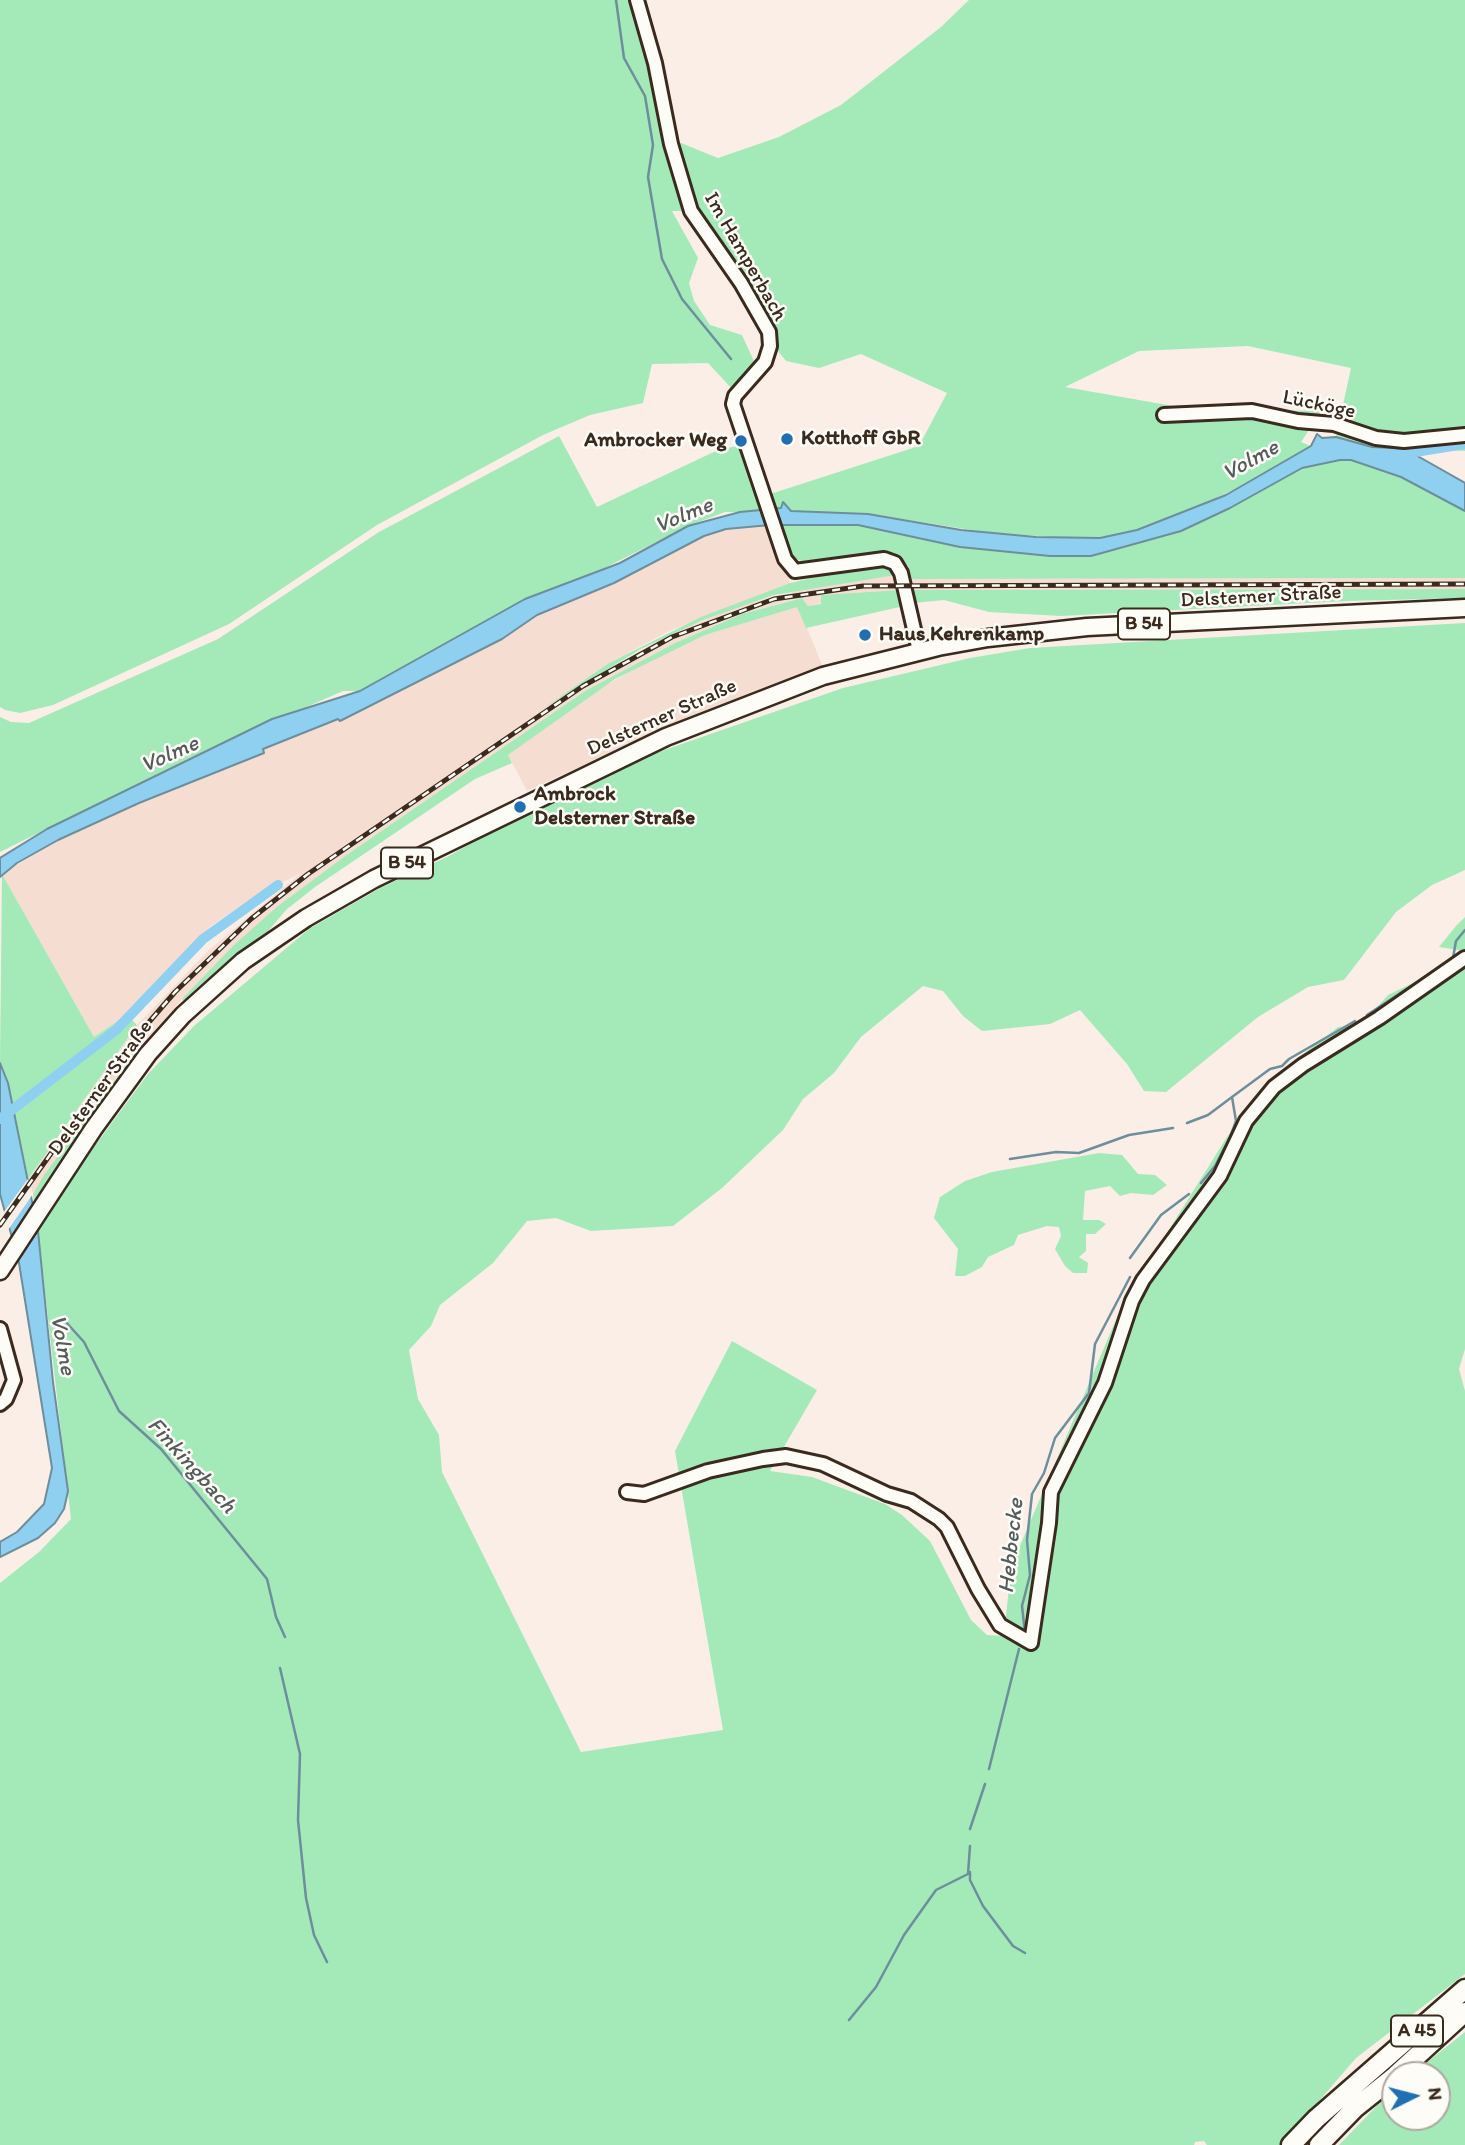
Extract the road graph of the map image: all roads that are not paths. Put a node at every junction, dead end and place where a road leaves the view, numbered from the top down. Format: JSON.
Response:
{"nodes":[{"id":1,"x":637,"y":0,"type":"edge"},
{"id":2,"x":1164,"y":415,"type":"dead end"},
{"id":3,"x":1465,"y":435,"type":"edge"},
{"id":4,"x":1465,"y":608,"type":"edge"},
{"id":5,"x":919,"y":651,"type":"junction"},
{"id":6,"x":1465,"y":958,"type":"edge"},
{"id":7,"x":0,"y":1271,"type":"edge"},
{"id":8,"x":0,"y":1329,"type":"edge"},
{"id":9,"x":0,"y":1404,"type":"edge"},
{"id":10,"x":627,"y":1492,"type":"dead end"},
{"id":11,"x":1465,"y":1989,"type":"edge"},
{"id":12,"x":1465,"y":2012,"type":"edge"},
{"id":13,"x":1411,"y":2061,"type":"edge"},
{"id":14,"x":1381,"y":2087,"type":"edge"},
{"id":15,"x":1291,"y":2145,"type":"edge"},
{"id":16,"x":1319,"y":2145,"type":"edge"}],
"edges":[{"from":1,"to":5,"type":"street","name":"Im Hamperbach"},
{"from":2,"to":3,"type":"street","name":"Lücköge"},
{"from":4,"to":5,"type":"main road","name":"Delsterner Straße","number":"B 54"},
{"from":5,"to":7,"type":"main road","name":"Delsterner Straße","number":"B 54"},
{"from":6,"to":10,"type":"street"},
{"from":8,"to":9,"type":"street"},
{"from":11,"to":15,"type":"highway","number":"A 45"},
{"from":12,"to":13,"type":"highway","number":"A 45"},
{"from":14,"to":16,"type":"highway","number":"A 45"}]}
